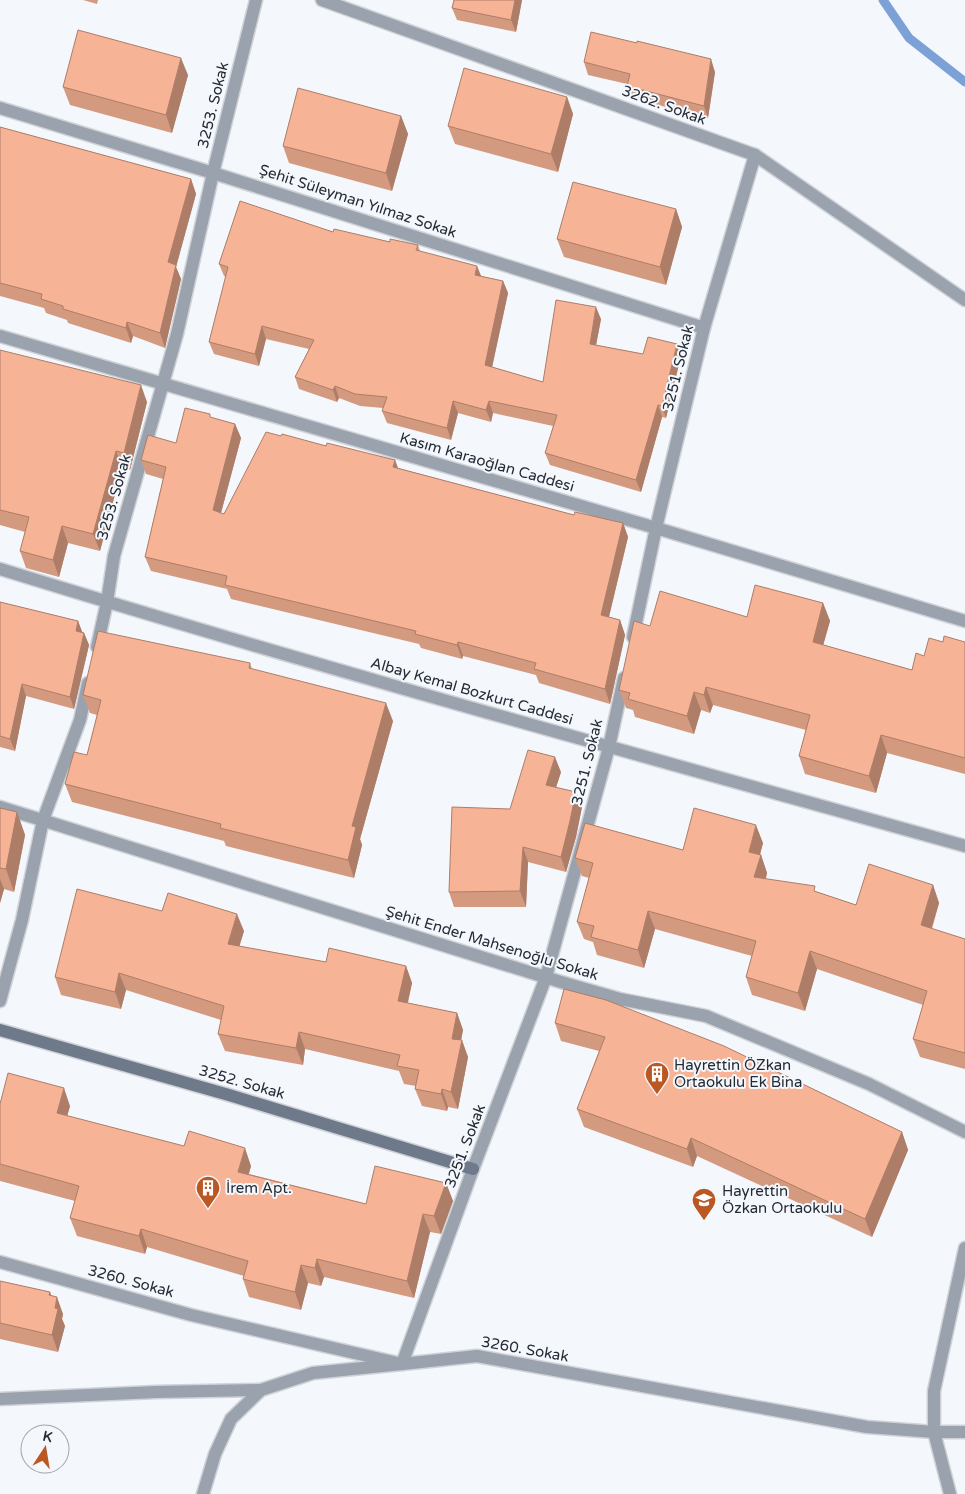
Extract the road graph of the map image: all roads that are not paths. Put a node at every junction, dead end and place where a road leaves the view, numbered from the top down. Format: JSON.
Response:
{"nodes":[{"id":1,"x":256,"y":0,"type":"edge"},
{"id":2,"x":322,"y":0,"type":"edge"},
{"id":3,"x":0,"y":108,"type":"edge"},
{"id":4,"x":755,"y":155,"type":"junction"},
{"id":5,"x":213,"y":172,"type":"junction"},
{"id":6,"x":965,"y":300,"type":"edge"},
{"id":7,"x":704,"y":328,"type":"junction"},
{"id":8,"x":0,"y":336,"type":"edge"},
{"id":9,"x":164,"y":384,"type":"junction"},
{"id":10,"x":656,"y":528,"type":"junction"},
{"id":11,"x":0,"y":569,"type":"edge"},
{"id":12,"x":107,"y":602,"type":"junction"},
{"id":13,"x":965,"y":621,"type":"edge"},
{"id":14,"x":94,"y":656,"type":"edge"},
{"id":15,"x":90,"y":674,"type":"edge"},
{"id":16,"x":609,"y":747,"type":"junction"},
{"id":17,"x":0,"y":807,"type":"edge"},
{"id":18,"x":43,"y":820,"type":"junction"},
{"id":19,"x":965,"y":846,"type":"edge"},
{"id":20,"x":546,"y":978,"type":"junction"},
{"id":21,"x":0,"y":1000,"type":"edge"},
{"id":22,"x":0,"y":1030,"type":"edge"},
{"id":23,"x":965,"y":1132,"type":"edge"},
{"id":24,"x":473,"y":1169,"type":"junction"},
{"id":25,"x":965,"y":1248,"type":"edge"},
{"id":26,"x":0,"y":1262,"type":"edge"},
{"id":27,"x":402,"y":1364,"type":"junction"},
{"id":28,"x":261,"y":1390,"type":"junction"},
{"id":29,"x":0,"y":1399,"type":"edge"},
{"id":30,"x":934,"y":1432,"type":"junction"},
{"id":31,"x":965,"y":1432,"type":"edge"},
{"id":32,"x":203,"y":1494,"type":"edge"},
{"id":33,"x":950,"y":1494,"type":"edge"}],
"edges":[{"from":1,"to":5,"type":"street","name":"3253. Sokak"},
{"from":2,"to":4,"type":"street","name":"3262. Sokak"},
{"from":3,"to":5,"type":"street","name":"Şehit Süleyman Yılmaz Sokak"},
{"from":4,"to":6,"type":"street","name":"3262. Sokak"},
{"from":4,"to":7,"type":"street","name":"3251. Sokak"},
{"from":5,"to":7,"type":"street","name":"Şehit Süleyman Yılmaz Sokak"},
{"from":5,"to":9,"type":"street","name":"3253. Sokak"},
{"from":7,"to":10,"type":"street","name":"3251. Sokak"},
{"from":8,"to":9,"type":"street","name":"Kasım Karaoğlan Caddesi"},
{"from":9,"to":10,"type":"street","name":"Kasım Karaoğlan Caddesi"},
{"from":9,"to":12,"type":"street","name":"3253. Sokak"},
{"from":10,"to":13,"type":"street","name":"Kasım Karaoğlan Caddesi"},
{"from":10,"to":16,"type":"street","name":"3251. Sokak"},
{"from":11,"to":12,"type":"street","name":"Albay Kemal Bozkurt Caddesi"},
{"from":12,"to":14,"type":"street","name":"3253. Sokak"},
{"from":12,"to":16,"type":"street","name":"Albay Kemal Bozkurt Caddesi"},
{"from":15,"to":18,"type":"street"},
{"from":16,"to":19,"type":"street","name":"Albay Kemal Bozkurt Caddesi"},
{"from":16,"to":20,"type":"street","name":"3251. Sokak"},
{"from":17,"to":18,"type":"street","name":"Şehit Ender Mahsenoğlu Sokak"},
{"from":18,"to":20,"type":"street","name":"Şehit Ender Mahsenoğlu Sokak"},
{"from":18,"to":21,"type":"street"},
{"from":20,"to":23,"type":"street","name":"Şehit Ender Mahsenoğlu Sokak"},
{"from":20,"to":24,"type":"street","name":"3251. Sokak"},
{"from":22,"to":24,"type":"street","name":"3252. Sokak"},
{"from":24,"to":27,"type":"street","name":"3251. Sokak"},
{"from":25,"to":30,"type":"street"},
{"from":26,"to":27,"type":"street","name":"3260. Sokak"},
{"from":27,"to":28,"type":"street"},
{"from":27,"to":30,"type":"street","name":"3260. Sokak"},
{"from":28,"to":29,"type":"street"},
{"from":28,"to":32,"type":"street"},
{"from":30,"to":31,"type":"street","name":"3260. Sokak"},
{"from":30,"to":33,"type":"street"}]}
